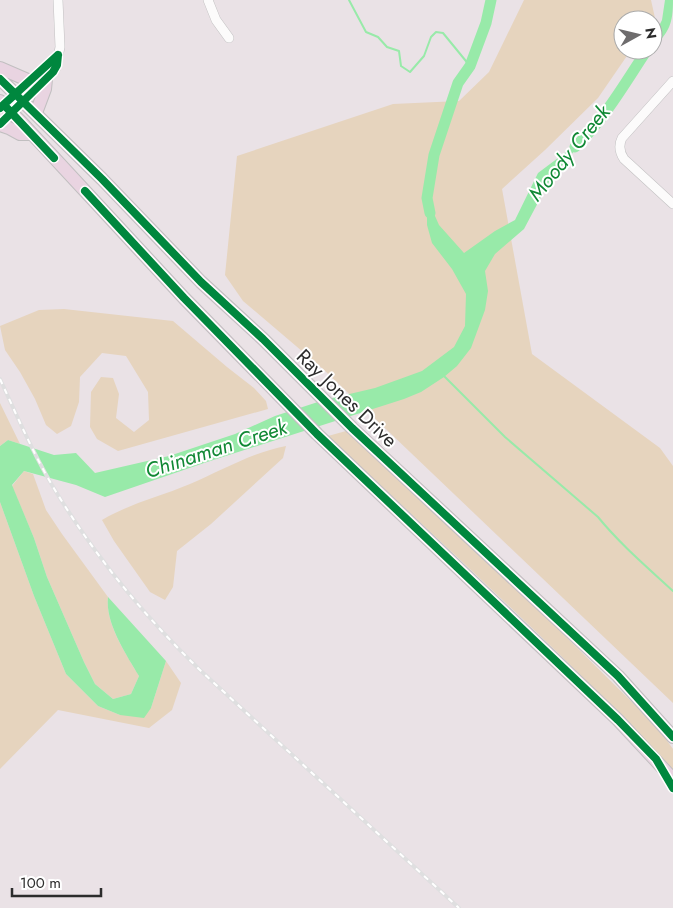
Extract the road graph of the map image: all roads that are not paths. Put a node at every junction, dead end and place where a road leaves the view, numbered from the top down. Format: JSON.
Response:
{"nodes":[{"id":1,"x":58,"y":0,"type":"edge"},
{"id":2,"x":208,"y":0,"type":"edge"},
{"id":3,"x":228,"y":38,"type":"dead end"},
{"id":4,"x":58,"y":55,"type":"junction"},
{"id":5,"x":0,"y":68,"type":"edge"},
{"id":6,"x":0,"y":79,"type":"edge"},
{"id":7,"x":46,"y":79,"type":"junction"},
{"id":8,"x":30,"y":80,"type":"junction"},
{"id":9,"x":673,"y":81,"type":"edge"},
{"id":10,"x":20,"y":97,"type":"junction"},
{"id":11,"x":4,"y":107,"type":"edge"},
{"id":12,"x":36,"y":113,"type":"junction"},
{"id":13,"x":0,"y":125,"type":"edge"},
{"id":14,"x":32,"y":134,"type":"junction"},
{"id":15,"x":673,"y":204,"type":"edge"},
{"id":16,"x":671,"y":735,"type":"edge"},
{"id":17,"x":656,"y":759,"type":"junction"},
{"id":18,"x":673,"y":779,"type":"edge"},
{"id":19,"x":673,"y":788,"type":"edge"}],
"edges":[{"from":1,"to":4,"type":"street"},
{"from":2,"to":3,"type":"street"},
{"from":4,"to":7,"type":"street"},
{"from":4,"to":8,"type":"street"},
{"from":5,"to":8,"type":"highway"},
{"from":6,"to":10,"type":"highway","name":"Ray Jones Drive"},
{"from":7,"to":10,"type":"street"},
{"from":7,"to":12,"type":"highway"},
{"from":8,"to":10,"type":"street"},
{"from":9,"to":15,"type":"street"},
{"from":10,"to":11,"type":"street"},
{"from":10,"to":12,"type":"highway","name":"Ray Jones Drive"},
{"from":11,"to":13,"type":"street"},
{"from":11,"to":14,"type":"highway"},
{"from":12,"to":16,"type":"highway","name":"Ray Jones Drive"},
{"from":13,"to":14,"type":"highway"},
{"from":14,"to":17,"type":"highway"},
{"from":17,"to":18,"type":"highway"},
{"from":17,"to":19,"type":"highway"}]}
